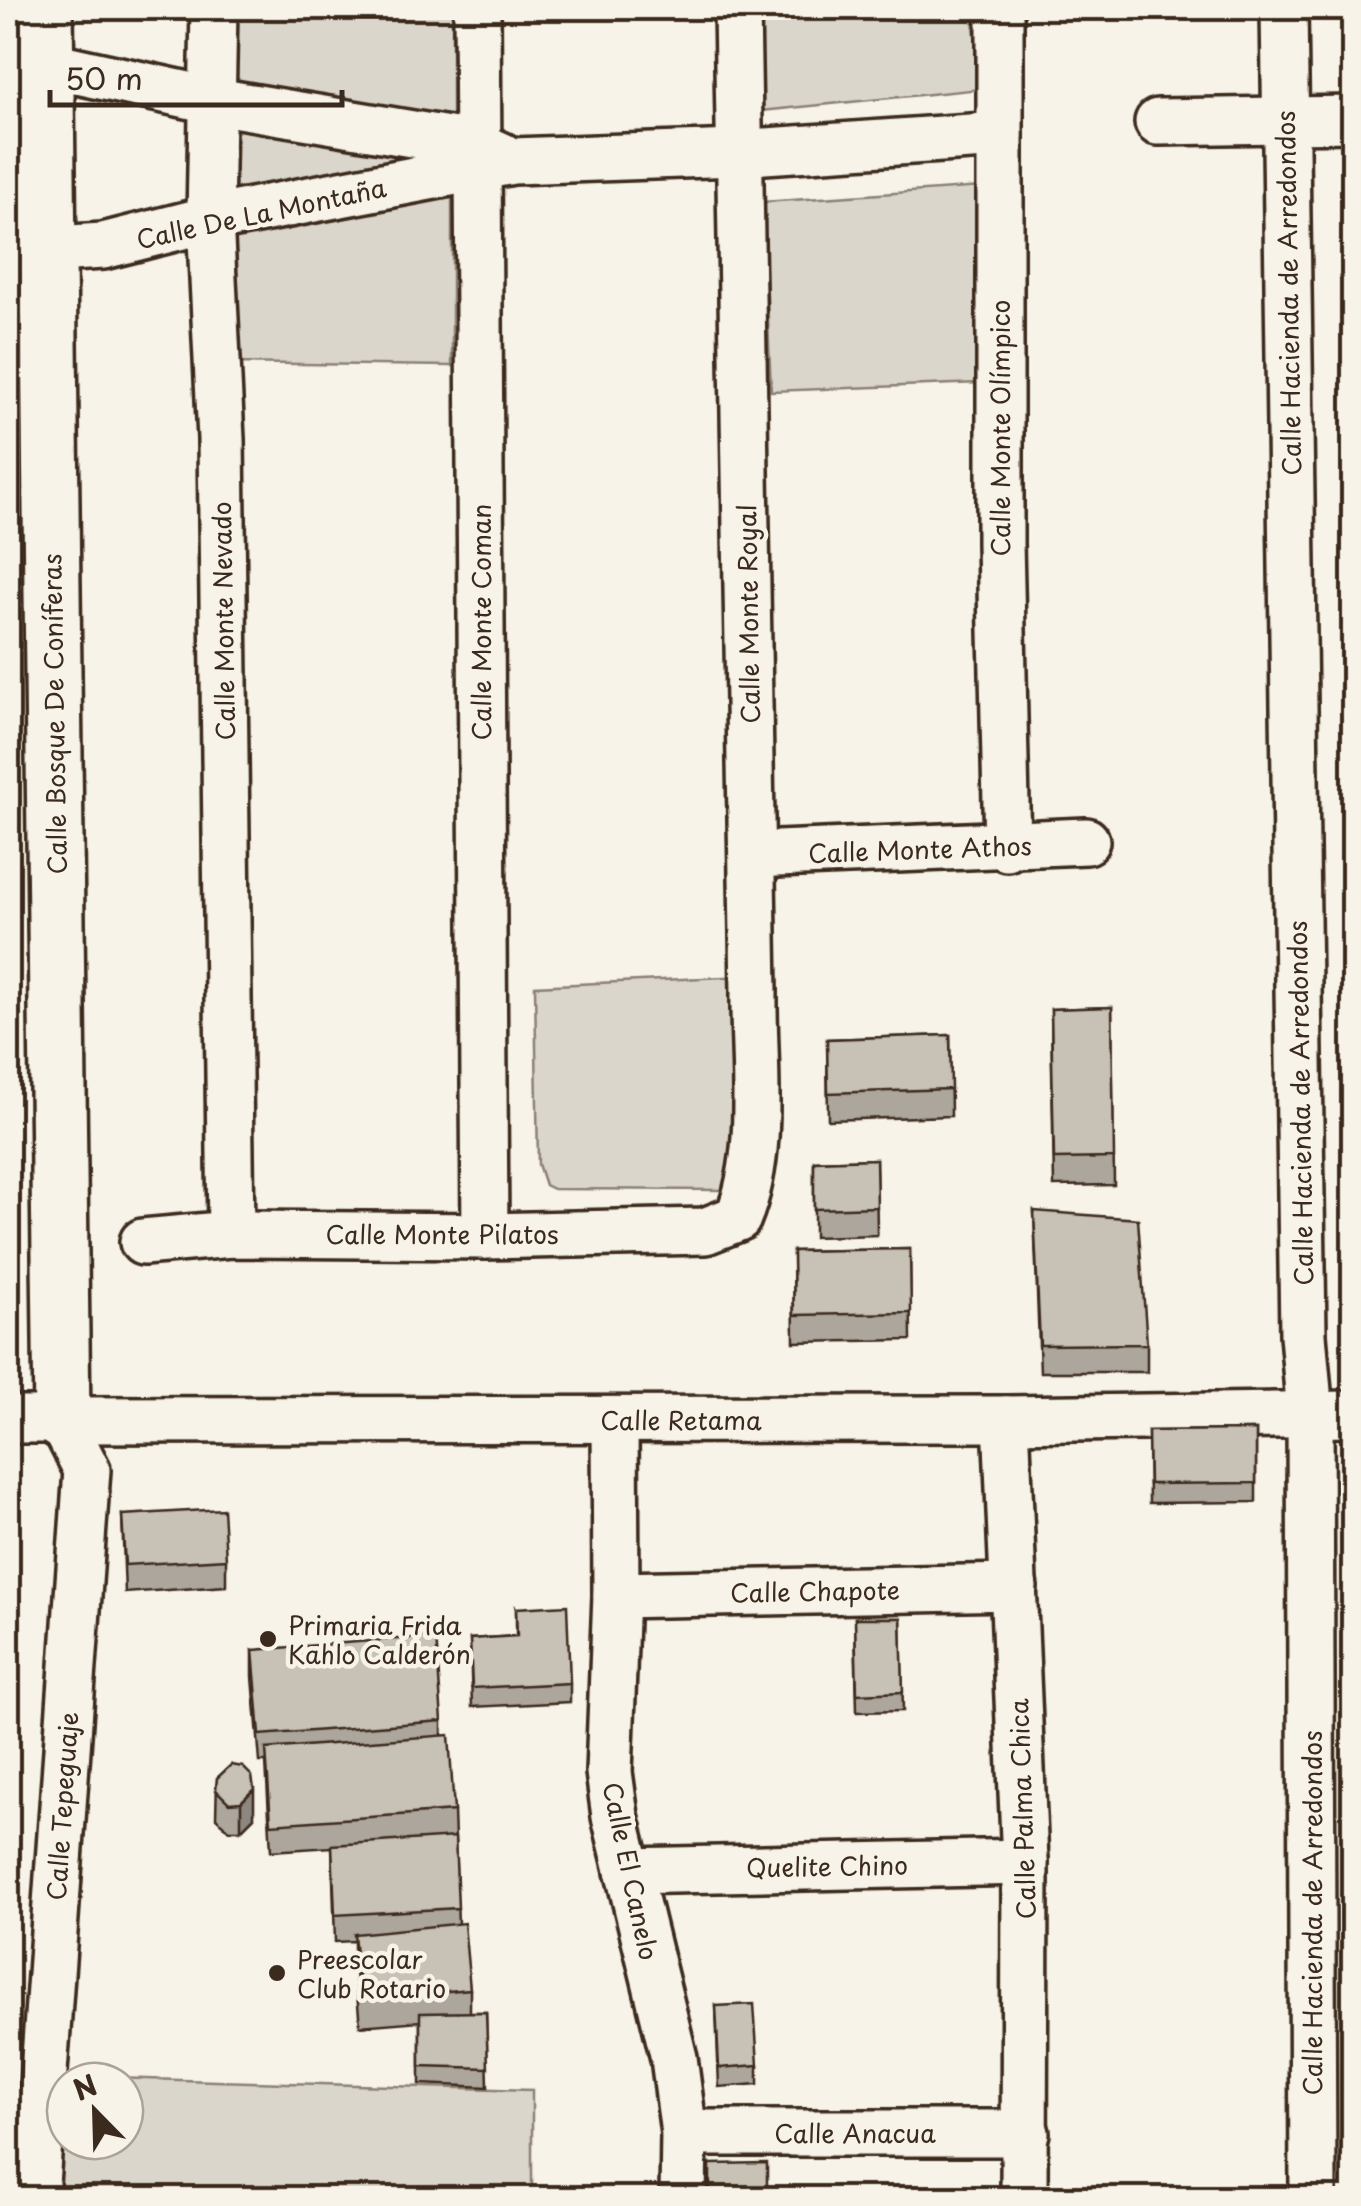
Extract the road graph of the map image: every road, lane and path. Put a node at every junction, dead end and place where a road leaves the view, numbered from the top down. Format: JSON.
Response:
{"nodes":[{"id":1,"x":45,"y":8,"type":"edge"},
{"id":2,"x":214,"y":8,"type":"edge"},
{"id":3,"x":477,"y":8,"type":"edge"},
{"id":4,"x":737,"y":8,"type":"edge"},
{"id":5,"x":1000,"y":8,"type":"edge"},
{"id":6,"x":1284,"y":8,"type":"edge"},
{"id":7,"x":46,"y":64,"type":"junction"},
{"id":8,"x":216,"y":101,"type":"junction"},
{"id":9,"x":1354,"y":119,"type":"edge"},
{"id":10,"x":1285,"y":121,"type":"junction"},
{"id":11,"x":1158,"y":122,"type":"dead end"},
{"id":12,"x":1000,"y":135,"type":"junction"},
{"id":13,"x":737,"y":153,"type":"junction"},
{"id":14,"x":490,"y":158,"type":"junction"},
{"id":15,"x":210,"y":218,"type":"junction"},
{"id":16,"x":28,"y":251,"type":"edge"},
{"id":17,"x":1086,"y":841,"type":"dead end"},
{"id":18,"x":1007,"y":848,"type":"junction"},
{"id":19,"x":753,"y":855,"type":"junction"},
{"id":20,"x":738,"y":1218,"type":"joint"},
{"id":21,"x":231,"y":1234,"type":"junction"},
{"id":22,"x":485,"y":1236,"type":"junction"},
{"id":23,"x":143,"y":1242,"type":"dead end"},
{"id":24,"x":1331,"y":1414,"type":"edge"},
{"id":25,"x":8,"y":1420,"type":"edge"},
{"id":26,"x":614,"y":1420,"type":"junction"},
{"id":27,"x":1006,"y":1420,"type":"junction"},
{"id":28,"x":62,"y":1421,"type":"junction"},
{"id":29,"x":1014,"y":1588,"type":"junction"},
{"id":30,"x":616,"y":1595,"type":"junction"},
{"id":31,"x":1025,"y":1862,"type":"junction"},
{"id":32,"x":628,"y":1871,"type":"junction"},
{"id":33,"x":684,"y":2133,"type":"junction"},
{"id":34,"x":1026,"y":2133,"type":"junction"},
{"id":35,"x":35,"y":2198,"type":"edge"},
{"id":36,"x":682,"y":2198,"type":"edge"},
{"id":37,"x":1024,"y":2198,"type":"edge"},
{"id":38,"x":1313,"y":2198,"type":"edge"}],
"edges":[{"from":1,"to":7,"type":"street","name":"Calle Bosque De Coníferas"},
{"from":2,"to":8,"type":"street","name":"Calle Monte Nevado"},
{"from":3,"to":14,"type":"street","name":"Calle Monte Coman"},
{"from":4,"to":13,"type":"street","name":"Calle Monte Royal"},
{"from":5,"to":12,"type":"street","name":"Calle Monte Olímpico"},
{"from":6,"to":10,"type":"street","name":"Calle Hacienda de Arredondos"},
{"from":7,"to":8,"type":"street","name":"Calle De La Montaña"},
{"from":7,"to":16,"type":"street","name":"Calle Bosque De Coníferas"},
{"from":8,"to":14,"type":"street","name":"Calle De La Montaña"},
{"from":8,"to":15,"type":"street","name":"Calle Monte Nevado"},
{"from":9,"to":10,"type":"street"},
{"from":10,"to":11,"type":"street"},
{"from":10,"to":24,"type":"street","name":"Calle Hacienda de Arredondos"},
{"from":12,"to":13,"type":"street","name":"Calle De La Montaña"},
{"from":12,"to":18,"type":"street","name":"Calle Monte Olímpico"},
{"from":13,"to":14,"type":"street","name":"Calle De La Montaña"},
{"from":13,"to":19,"type":"street","name":"Calle Monte Royal"},
{"from":14,"to":15,"type":"street","name":"Calle De La Montaña"},
{"from":14,"to":22,"type":"street","name":"Calle Monte Coman"},
{"from":15,"to":16,"type":"street","name":"Calle De La Montaña"},
{"from":15,"to":21,"type":"street","name":"Calle Monte Nevado"},
{"from":16,"to":28,"type":"street","name":"Calle Bosque De Coníferas"},
{"from":17,"to":18,"type":"street","name":"Calle Monte Athos"},
{"from":18,"to":19,"type":"street","name":"Calle Monte Athos"},
{"from":19,"to":20,"type":"street","name":"Calle Monte Royal"},
{"from":20,"to":22,"type":"street","name":"Calle Monte Pilatos"},
{"from":21,"to":22,"type":"street","name":"Calle Monte Pilatos"},
{"from":21,"to":23,"type":"street","name":"Calle Monte Pilatos"},
{"from":24,"to":27,"type":"street","name":"Calle Retama"},
{"from":24,"to":38,"type":"street","name":"Calle Hacienda de Arredondos"},
{"from":25,"to":28,"type":"street","name":"Calle Retama"},
{"from":26,"to":27,"type":"street","name":"Calle Retama"},
{"from":26,"to":28,"type":"street","name":"Calle Retama"},
{"from":26,"to":30,"type":"street","name":"Calle El Canelo"},
{"from":27,"to":29,"type":"street","name":"Calle Palma Chica"},
{"from":28,"to":35,"type":"street","name":"Calle Tepeguaje"},
{"from":29,"to":30,"type":"street","name":"Calle Chapote"},
{"from":29,"to":31,"type":"street","name":"Calle Palma Chica"},
{"from":30,"to":32,"type":"street","name":"Calle El Canelo"},
{"from":31,"to":32,"type":"street","name":"Quelite Chino"},
{"from":31,"to":34,"type":"street","name":"Calle Palma Chica"},
{"from":32,"to":33,"type":"street","name":"Calle El Canelo"},
{"from":33,"to":34,"type":"street","name":"Calle Anacua"},
{"from":33,"to":36,"type":"street","name":"Calle El Canelo"},
{"from":34,"to":37,"type":"street","name":"Calle Palma Chica"}]}
